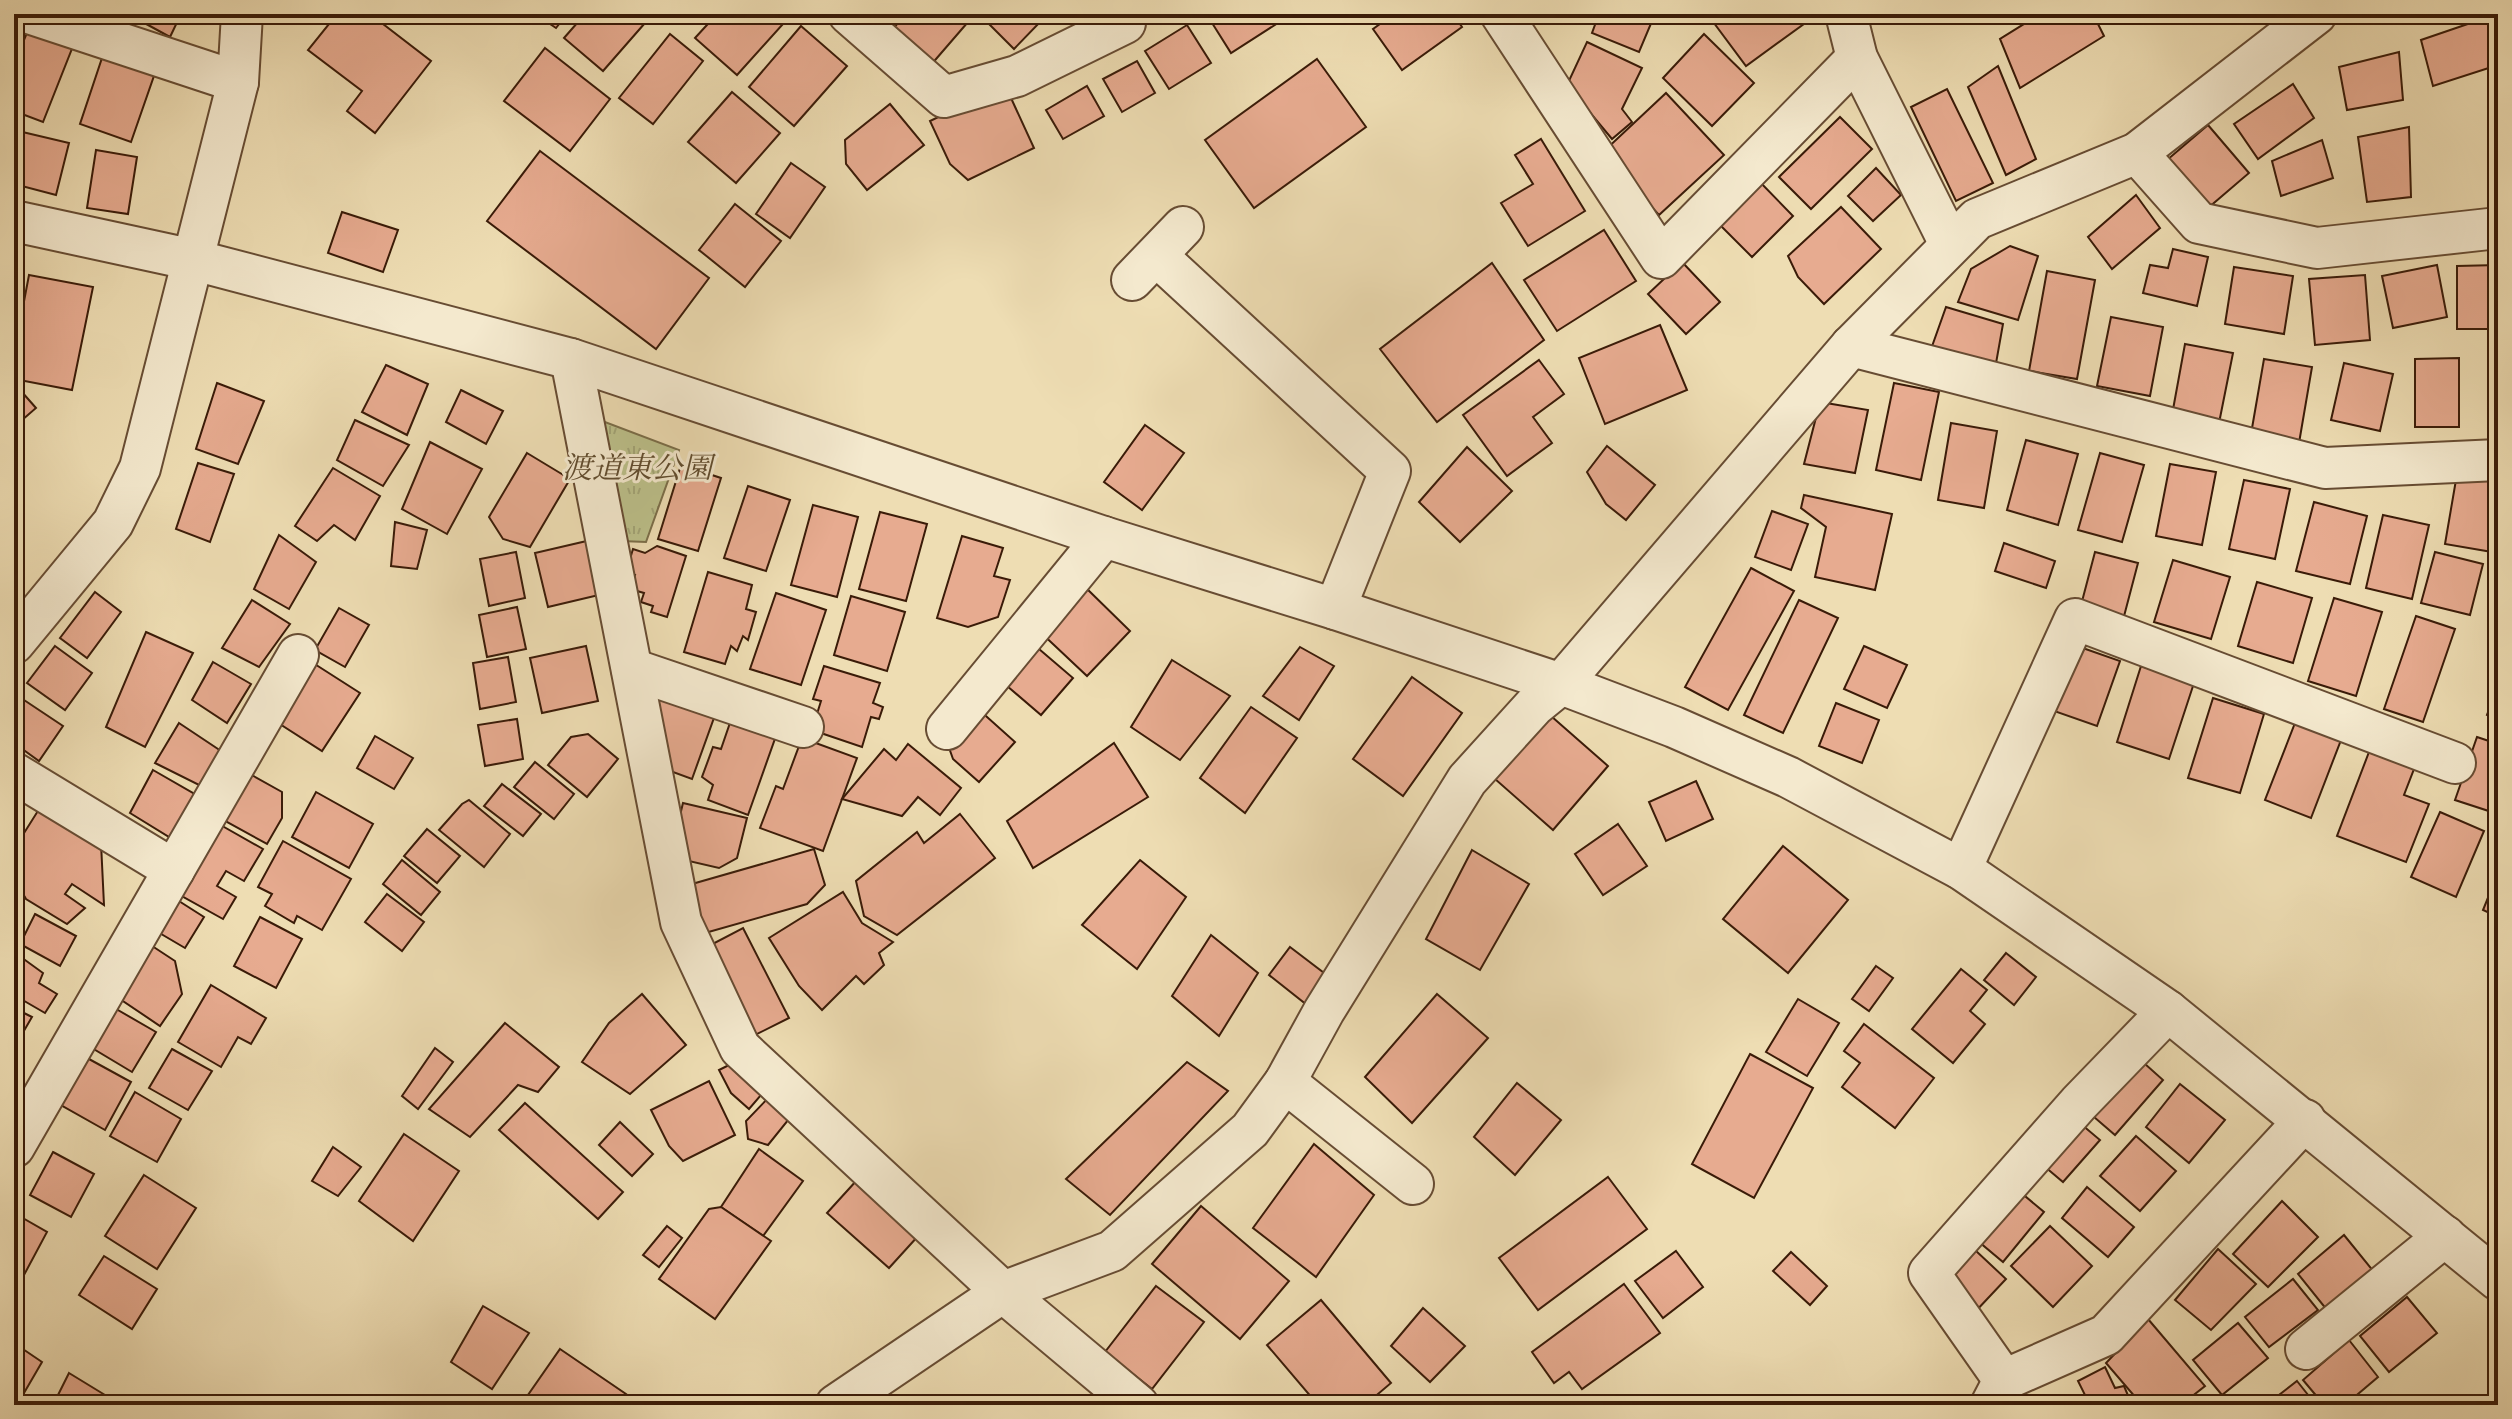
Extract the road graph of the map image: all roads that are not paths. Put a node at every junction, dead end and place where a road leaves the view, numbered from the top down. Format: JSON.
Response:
{"nodes":[{"id":1,"x":32,"y":14,"type":"edge"},
{"id":2,"x":242,"y":14,"type":"edge"},
{"id":3,"x":849,"y":14,"type":"edge"},
{"id":4,"x":1119,"y":14,"type":"edge"},
{"id":5,"x":1501,"y":14,"type":"edge"},
{"id":6,"x":1846,"y":14,"type":"edge"},
{"id":7,"x":2316,"y":14,"type":"edge"},
{"id":8,"x":1857,"y":58,"type":"junction"},
{"id":9,"x":238,"y":82,"type":"junction"},
{"id":10,"x":2137,"y":153,"type":"junction"},
{"id":11,"x":14,"y":221,"type":"edge"},
{"id":12,"x":2498,"y":228,"type":"edge"},
{"id":13,"x":1950,"y":244,"type":"junction"},
{"id":14,"x":1157,"y":254,"type":"dead end"},
{"id":15,"x":194,"y":260,"type":"junction"},
{"id":16,"x":1851,"y":346,"type":"junction"},
{"id":17,"x":571,"y":359,"type":"junction"},
{"id":18,"x":2498,"y":460,"type":"edge"},
{"id":19,"x":1104,"y":537,"type":"junction"},
{"id":20,"x":27,"y":600,"type":"edge"},
{"id":21,"x":1335,"y":609,"type":"junction"},
{"id":22,"x":14,"y":643,"type":"edge"},
{"id":23,"x":298,"y":655,"type":"dead end"},
{"id":24,"x":632,"y":669,"type":"junction"},
{"id":25,"x":1561,"y":684,"type":"junction"},
{"id":26,"x":803,"y":727,"type":"dead end"},
{"id":27,"x":947,"y":729,"type":"dead end"},
{"id":28,"x":2455,"y":763,"type":"dead end"},
{"id":29,"x":14,"y":773,"type":"edge"},
{"id":30,"x":1961,"y":869,"type":"junction"},
{"id":31,"x":174,"y":870,"type":"junction"},
{"id":32,"x":2168,"y":1011,"type":"junction"},
{"id":33,"x":1285,"y":1082,"type":"junction"},
{"id":34,"x":2305,"y":1120,"type":"junction"},
{"id":35,"x":14,"y":1147,"type":"edge"},
{"id":36,"x":1413,"y":1184,"type":"dead end"},
{"id":37,"x":2445,"y":1236,"type":"junction"},
{"id":38,"x":2498,"y":1280,"type":"edge"},
{"id":39,"x":1003,"y":1292,"type":"junction"},
{"id":40,"x":2306,"y":1349,"type":"dead end"},
{"id":41,"x":1997,"y":1392,"type":"edge"},
{"id":42,"x":836,"y":1405,"type":"edge"},
{"id":43,"x":1138,"y":1405,"type":"edge"}],
"edges":[{"from":1,"to":9,"type":"street"},
{"from":2,"to":9,"type":"street"},
{"from":3,"to":4,"type":"street"},
{"from":5,"to":8,"type":"street"},
{"from":6,"to":8,"type":"street"},
{"from":7,"to":10,"type":"street"},
{"from":8,"to":13,"type":"street"},
{"from":9,"to":15,"type":"street"},
{"from":10,"to":12,"type":"street"},
{"from":10,"to":13,"type":"street"},
{"from":11,"to":15,"type":"street"},
{"from":13,"to":16,"type":"street"},
{"from":14,"to":21,"type":"street"},
{"from":15,"to":17,"type":"street"},
{"from":15,"to":20,"type":"street"},
{"from":16,"to":18,"type":"street"},
{"from":16,"to":25,"type":"street"},
{"from":17,"to":19,"type":"street"},
{"from":17,"to":24,"type":"street"},
{"from":19,"to":21,"type":"street"},
{"from":19,"to":27,"type":"street"},
{"from":20,"to":22,"type":"street"},
{"from":21,"to":25,"type":"street"},
{"from":23,"to":31,"type":"street"},
{"from":24,"to":26,"type":"street"},
{"from":24,"to":39,"type":"street"},
{"from":25,"to":30,"type":"street"},
{"from":25,"to":33,"type":"street"},
{"from":28,"to":30,"type":"street"},
{"from":29,"to":31,"type":"street"},
{"from":30,"to":32,"type":"street"},
{"from":31,"to":35,"type":"street"},
{"from":32,"to":34,"type":"street"},
{"from":32,"to":41,"type":"street"},
{"from":33,"to":36,"type":"street"},
{"from":33,"to":39,"type":"street"},
{"from":34,"to":37,"type":"street"},
{"from":34,"to":41,"type":"street"},
{"from":37,"to":38,"type":"street"},
{"from":37,"to":40,"type":"street"},
{"from":39,"to":42,"type":"street"},
{"from":39,"to":43,"type":"street"}]}
